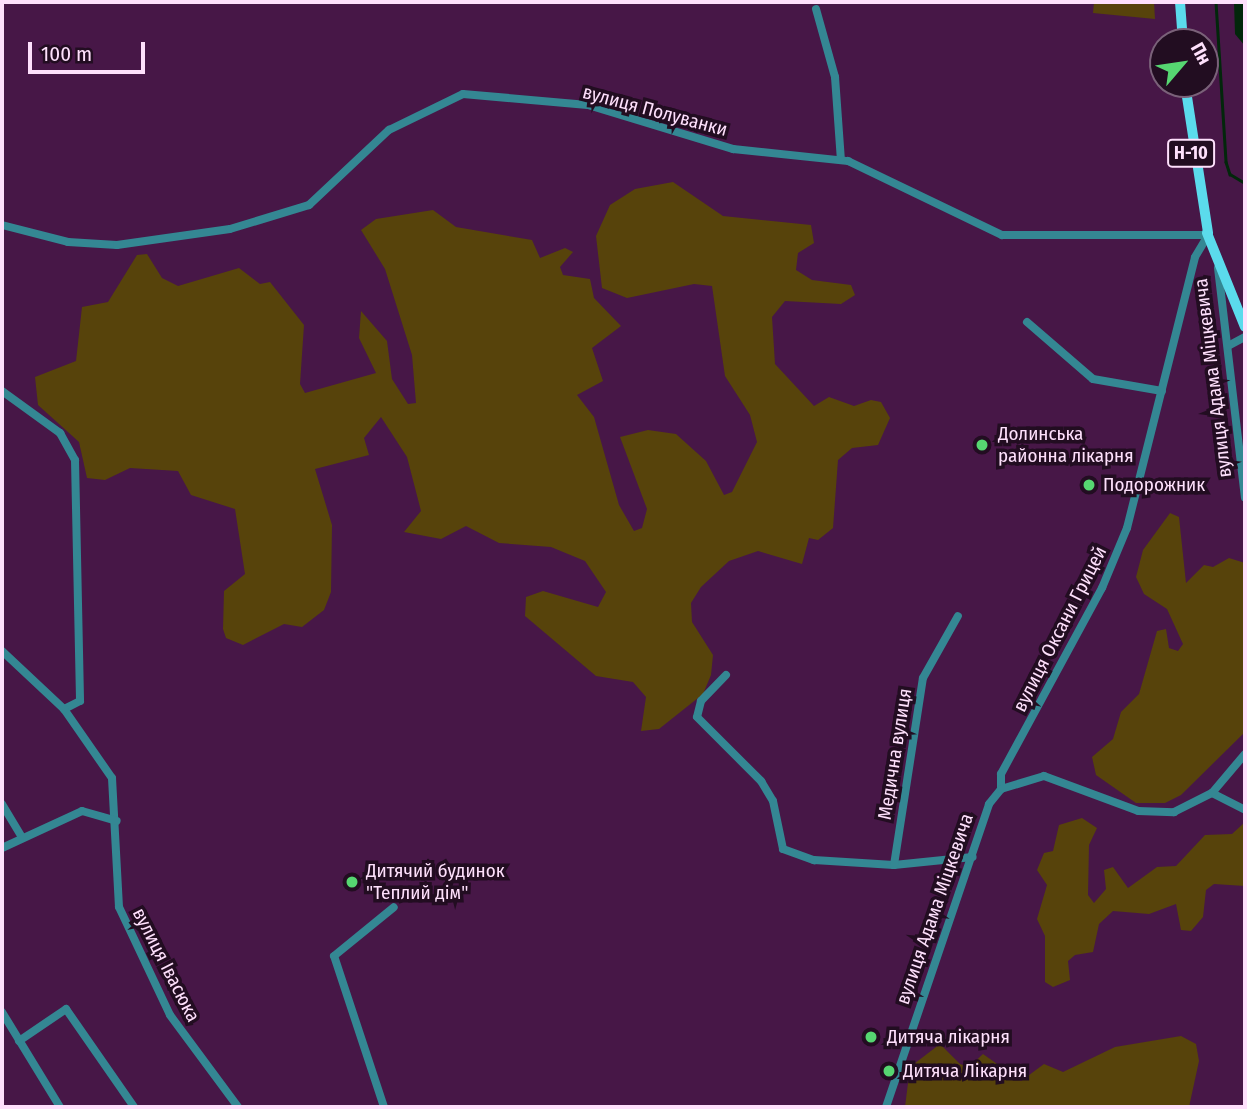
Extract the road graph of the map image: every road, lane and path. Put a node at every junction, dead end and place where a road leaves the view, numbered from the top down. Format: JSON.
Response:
{"nodes":[{"id":1,"x":1180,"y":2,"type":"edge"},
{"id":2,"x":816,"y":9,"type":"dead end"},
{"id":3,"x":1181,"y":28,"type":"edge"},
{"id":4,"x":1187,"y":98,"type":"edge"},
{"id":5,"x":841,"y":160,"type":"junction"},
{"id":6,"x":2,"y":225,"type":"edge"},
{"id":7,"x":1209,"y":236,"type":"junction"},
{"id":8,"x":1216,"y":256,"type":"junction"},
{"id":9,"x":1027,"y":322,"type":"dead end"},
{"id":10,"x":1245,"y":327,"type":"edge"},
{"id":11,"x":1245,"y":337,"type":"edge"},
{"id":12,"x":1228,"y":346,"type":"junction"},
{"id":13,"x":2,"y":391,"type":"edge"},
{"id":14,"x":1162,"y":391,"type":"junction"},
{"id":15,"x":1245,"y":497,"type":"edge"},
{"id":16,"x":958,"y":616,"type":"dead end"},
{"id":17,"x":2,"y":651,"type":"edge"},
{"id":18,"x":726,"y":675,"type":"dead end"},
{"id":19,"x":64,"y":709,"type":"junction"},
{"id":20,"x":1245,"y":754,"type":"edge"},
{"id":21,"x":1001,"y":789,"type":"junction"},
{"id":22,"x":1212,"y":793,"type":"junction"},
{"id":23,"x":2,"y":804,"type":"edge"},
{"id":24,"x":1245,"y":810,"type":"edge"},
{"id":25,"x":117,"y":821,"type":"junction"},
{"id":26,"x":21,"y":836,"type":"junction"},
{"id":27,"x":2,"y":848,"type":"edge"},
{"id":28,"x":973,"y":857,"type":"junction"},
{"id":29,"x":894,"y":865,"type":"junction"},
{"id":30,"x":394,"y":907,"type":"dead end"},
{"id":31,"x":2,"y":1012,"type":"edge"},
{"id":32,"x":19,"y":1041,"type":"junction"},
{"id":33,"x":61,"y":1107,"type":"edge"},
{"id":34,"x":134,"y":1107,"type":"edge"},
{"id":35,"x":238,"y":1107,"type":"edge"},
{"id":36,"x":384,"y":1107,"type":"edge"},
{"id":37,"x":886,"y":1107,"type":"edge"}],
"edges":[{"from":1,"to":3,"type":"main road"},
{"from":2,"to":5,"type":"street"},
{"from":4,"to":7,"type":"main road","name":"вулиця Адама Міцкевича","number":"Н-10"},
{"from":5,"to":6,"type":"street","name":"вулиця Полуванки"},
{"from":5,"to":7,"type":"street","name":"вулиця Полуванки"},
{"from":7,"to":8,"type":"main road","name":"вулиця Адама Міцкевича","number":"Н-10"},
{"from":7,"to":14,"type":"street","name":"вулиця Оксани Грицей"},
{"from":8,"to":10,"type":"main road","number":"Н-10"},
{"from":8,"to":12,"type":"street","name":"вулиця Адама Міцкевича"},
{"from":9,"to":14,"type":"street"},
{"from":11,"to":12,"type":"street"},
{"from":12,"to":15,"type":"street","name":"вулиця Адама Міцкевича"},
{"from":13,"to":19,"type":"street"},
{"from":14,"to":21,"type":"street","name":"вулиця Оксани Грицей"},
{"from":16,"to":29,"type":"street","name":"Медична вулиця"},
{"from":17,"to":19,"type":"street","name":"вулиця Івасюка"},
{"from":18,"to":29,"type":"street"},
{"from":19,"to":25,"type":"street","name":"вулиця Івасюка"},
{"from":20,"to":22,"type":"street"},
{"from":21,"to":22,"type":"street"},
{"from":21,"to":28,"type":"street","name":"вулиця Адама Міцкевича"},
{"from":22,"to":24,"type":"street"},
{"from":23,"to":26,"type":"street"},
{"from":25,"to":26,"type":"street"},
{"from":25,"to":35,"type":"street","name":"вулиця Івасюка"},
{"from":26,"to":27,"type":"street"},
{"from":28,"to":29,"type":"street"},
{"from":28,"to":37,"type":"street","name":"вулиця Адама Міцкевича"},
{"from":30,"to":36,"type":"street"},
{"from":31,"to":32,"type":"street"},
{"from":32,"to":33,"type":"street"},
{"from":32,"to":34,"type":"street"}]}
